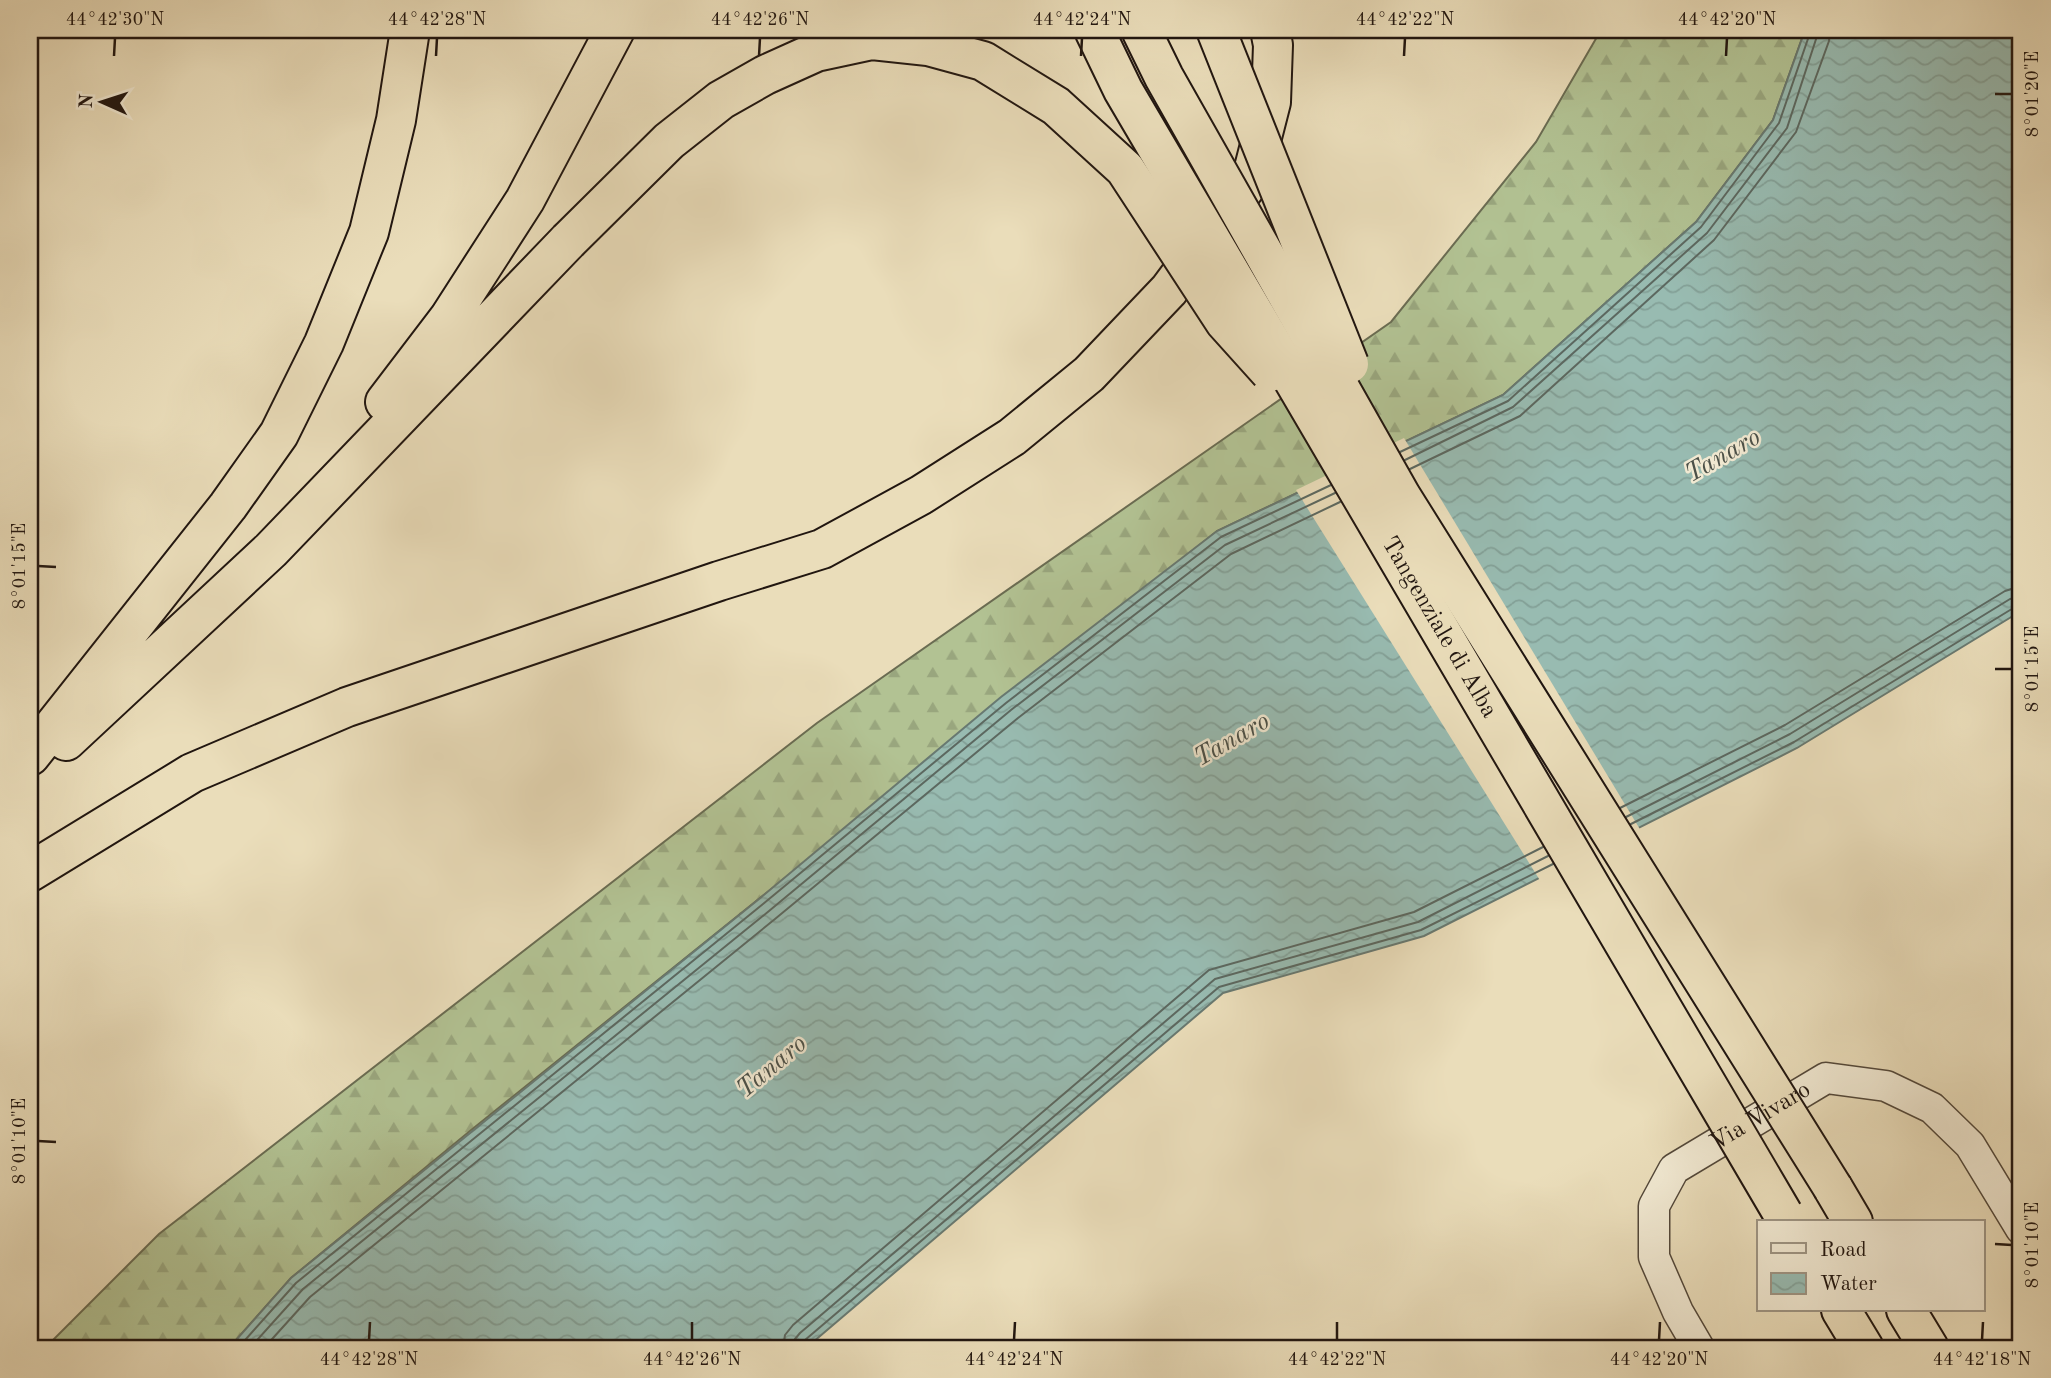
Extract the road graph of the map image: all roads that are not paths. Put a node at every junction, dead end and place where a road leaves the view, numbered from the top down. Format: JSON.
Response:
{"nodes":[{"id":1,"x":410,"y":30,"type":"edge"},
{"id":2,"x":615,"y":30,"type":"edge"},
{"id":3,"x":1094,"y":30,"type":"edge"},
{"id":4,"x":1141,"y":30,"type":"edge"},
{"id":5,"x":1216,"y":30,"type":"edge"},
{"id":6,"x":1270,"y":30,"type":"edge"},
{"id":7,"x":1322,"y":428,"type":"junction"},
{"id":8,"x":1401,"y":496,"type":"junction"},
{"id":9,"x":271,"y":550,"type":"junction"},
{"id":10,"x":30,"y":756,"type":"edge"},
{"id":11,"x":30,"y":775,"type":"edge"},
{"id":12,"x":30,"y":872,"type":"edge"},
{"id":13,"x":1786,"y":1218,"type":"edge"},
{"id":14,"x":1852,"y":1220,"type":"edge"},
{"id":15,"x":2021,"y":1228,"type":"edge"},
{"id":16,"x":1842,"y":1312,"type":"edge"},
{"id":17,"x":1907,"y":1312,"type":"edge"},
{"id":18,"x":1699,"y":1348,"type":"edge"},
{"id":19,"x":1864,"y":1348,"type":"edge"},
{"id":20,"x":1929,"y":1348,"type":"edge"}],
"edges":[{"from":1,"to":10,"type":"highway"},
{"from":2,"to":9,"type":"highway"},
{"from":3,"to":7,"type":"highway","name":"Tangenziale di Alba","bridge":true},
{"from":4,"to":8,"type":"highway","name":"Tangenziale di Alba","bridge":true},
{"from":5,"to":8,"type":"highway","bridge":true},
{"from":6,"to":12,"type":"highway"},
{"from":7,"to":9,"type":"highway","bridge":true},
{"from":7,"to":13,"type":"highway","name":"Tangenziale di Alba","bridge":true},
{"from":8,"to":14,"type":"highway","name":"Tangenziale di Alba","bridge":true},
{"from":9,"to":11,"type":"highway"},
{"from":15,"to":18,"type":"street","name":"Via Vivaro"},
{"from":16,"to":19,"type":"highway"},
{"from":17,"to":20,"type":"highway"}]}
